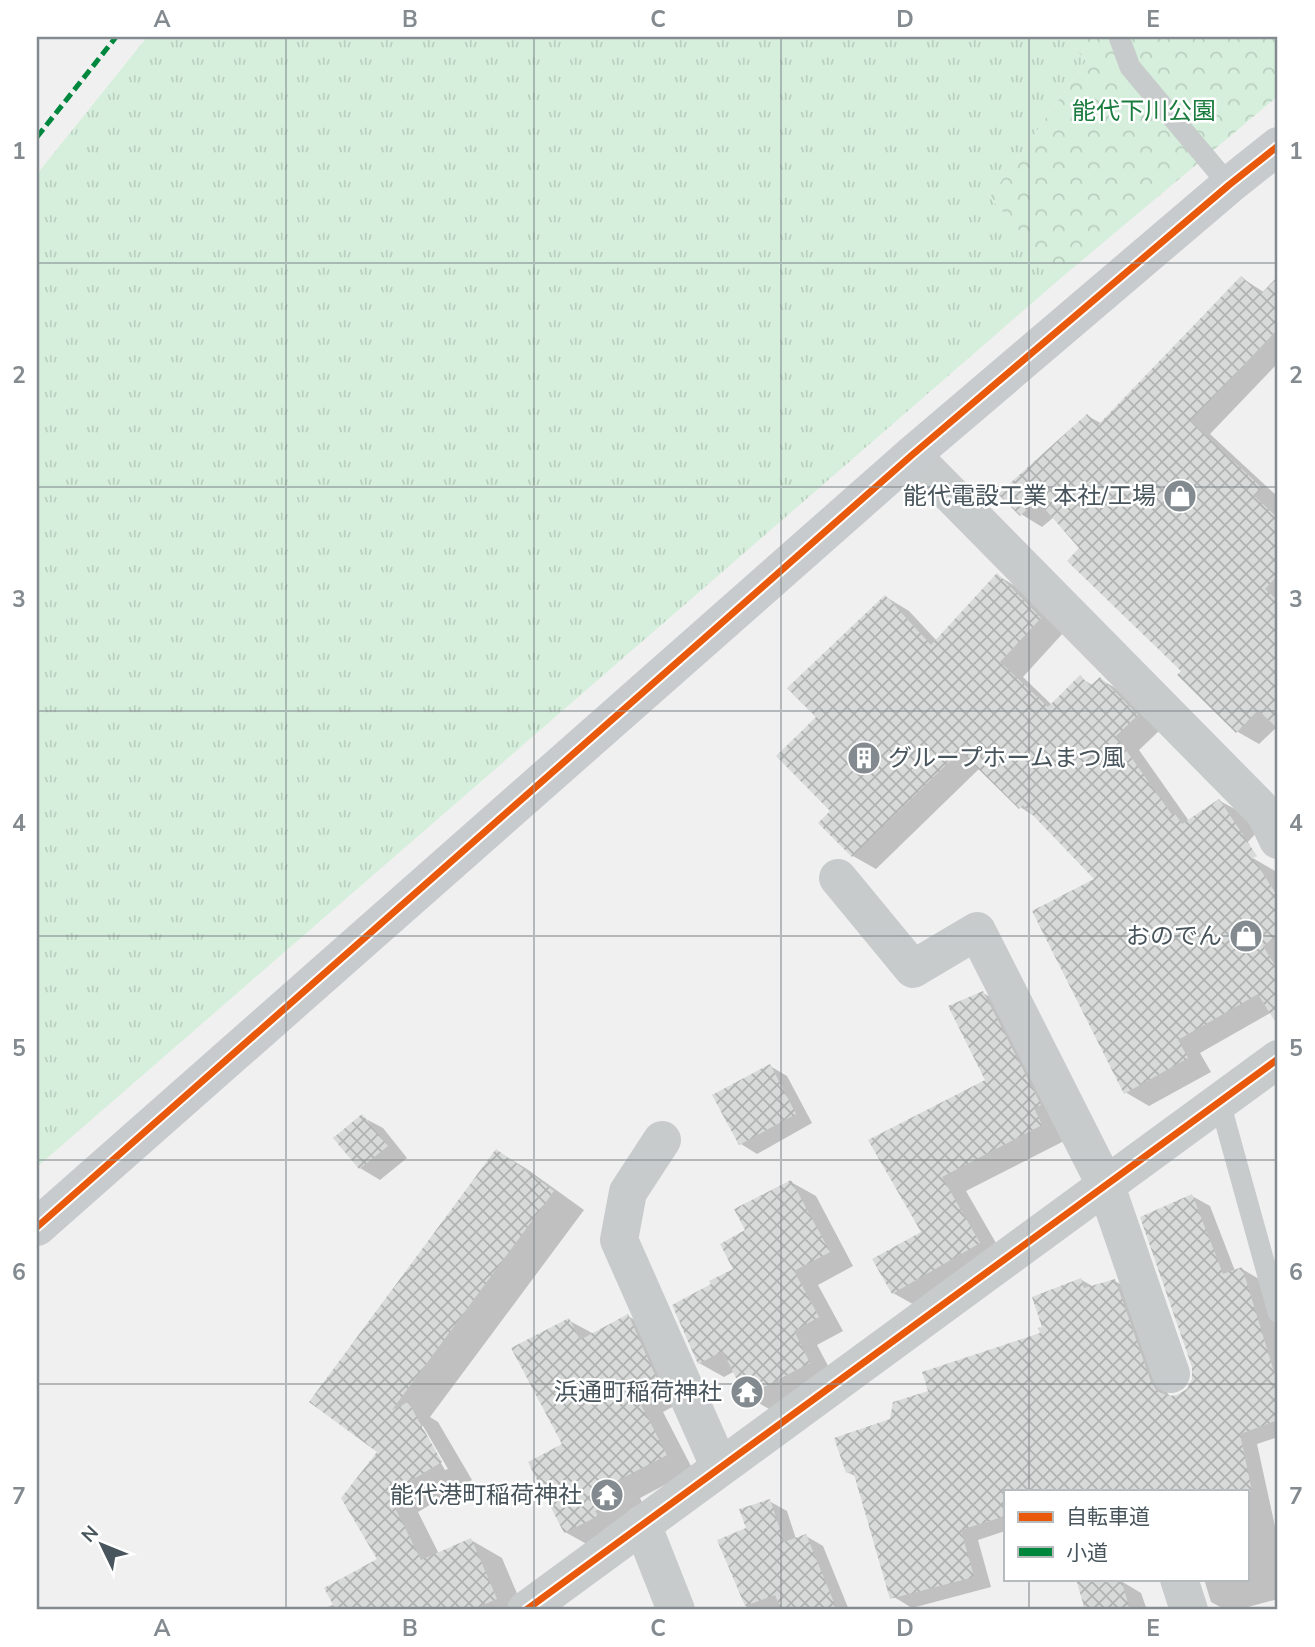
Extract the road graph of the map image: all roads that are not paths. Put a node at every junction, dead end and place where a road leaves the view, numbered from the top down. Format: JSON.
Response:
{"nodes":[{"id":1,"x":1119,"y":37,"type":"edge"},
{"id":2,"x":1278,"y":146,"type":"edge"},
{"id":3,"x":1229,"y":185,"type":"junction"},
{"id":4,"x":912,"y":455,"type":"junction"},
{"id":5,"x":1278,"y":840,"type":"edge"},
{"id":6,"x":838,"y":878,"type":"dead end"},
{"id":7,"x":1278,"y":1059,"type":"edge"},
{"id":8,"x":1220,"y":1103,"type":"junction"},
{"id":9,"x":662,"y":1140,"type":"dead end"},
{"id":10,"x":1106,"y":1186,"type":"junction"},
{"id":11,"x":37,"y":1227,"type":"edge"},
{"id":12,"x":1278,"y":1312,"type":"edge"},
{"id":13,"x":1171,"y":1374,"type":"dead end"},
{"id":14,"x":720,"y":1468,"type":"junction"},
{"id":15,"x":642,"y":1524,"type":"junction"},
{"id":16,"x":1179,"y":1580,"type":"edge"},
{"id":17,"x":526,"y":1610,"type":"edge"},
{"id":18,"x":676,"y":1610,"type":"edge"},
{"id":19,"x":1189,"y":1610,"type":"edge"}],
"edges":[{"from":1,"to":3,"type":"lane"},
{"from":2,"to":3,"type":"street"},
{"from":3,"to":4,"type":"street"},
{"from":4,"to":5,"type":"street"},
{"from":4,"to":11,"type":"street"},
{"from":6,"to":10,"type":"street"},
{"from":7,"to":8,"type":"street"},
{"from":8,"to":10,"type":"street"},
{"from":8,"to":12,"type":"lane"},
{"from":9,"to":14,"type":"street"},
{"from":10,"to":13,"type":"street"},
{"from":10,"to":14,"type":"street"},
{"from":14,"to":15,"type":"street"},
{"from":15,"to":17,"type":"street"},
{"from":15,"to":18,"type":"street"},
{"from":16,"to":19,"type":"street"}]}
